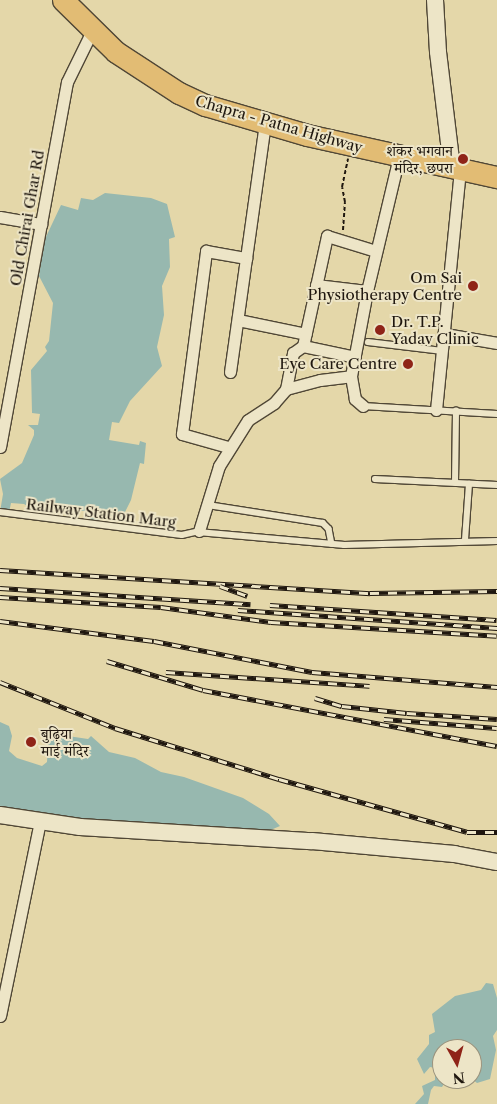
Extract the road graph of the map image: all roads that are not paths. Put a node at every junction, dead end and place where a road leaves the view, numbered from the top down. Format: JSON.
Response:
{"nodes":[{"id":1,"x":63,"y":0,"type":"edge"},
{"id":2,"x":435,"y":0,"type":"edge"},
{"id":3,"x":93,"y":29,"type":"junction"},
{"id":4,"x":265,"y":123,"type":"junction"},
{"id":5,"x":399,"y":156,"type":"junction"},
{"id":6,"x":456,"y":168,"type":"junction"},
{"id":7,"x":497,"y":177,"type":"edge"},
{"id":8,"x":0,"y":217,"type":"edge"},
{"id":9,"x":41,"y":224,"type":"junction"},
{"id":10,"x":376,"y":251,"type":"junction"},
{"id":11,"x":246,"y":258,"type":"junction"},
{"id":12,"x":316,"y":285,"type":"junction"},
{"id":13,"x":367,"y":291,"type":"junction"},
{"id":14,"x":238,"y":320,"type":"junction"},
{"id":15,"x":306,"y":334,"type":"junction"},
{"id":16,"x":445,"y":334,"type":"junction"},
{"id":17,"x":368,"y":342,"type":"dead end"},
{"id":18,"x":497,"y":343,"type":"edge"},
{"id":19,"x":302,"y":346,"type":"junction"},
{"id":20,"x":442,"y":351,"type":"junction"},
{"id":21,"x":355,"y":357,"type":"junction"},
{"id":22,"x":230,"y":372,"type":"dead end"},
{"id":23,"x":351,"y":376,"type":"junction"},
{"id":24,"x":286,"y":389,"type":"junction"},
{"id":25,"x":363,"y":406,"type":"joint"},
{"id":26,"x":436,"y":410,"type":"junction"},
{"id":27,"x":456,"y":412,"type":"junction"},
{"id":28,"x":497,"y":414,"type":"edge"},
{"id":29,"x":0,"y":447,"type":"edge"},
{"id":30,"x":228,"y":447,"type":"junction"},
{"id":31,"x":375,"y":479,"type":"dead end"},
{"id":32,"x":456,"y":483,"type":"junction"},
{"id":33,"x":469,"y":484,"type":"junction"},
{"id":34,"x":497,"y":485,"type":"edge"},
{"id":35,"x":208,"y":505,"type":"junction"},
{"id":36,"x":0,"y":512,"type":"edge"},
{"id":37,"x":198,"y":532,"type":"junction"},
{"id":38,"x":465,"y":540,"type":"junction"},
{"id":39,"x":497,"y":541,"type":"edge"},
{"id":40,"x":332,"y":544,"type":"junction"},
{"id":41,"x":0,"y":815,"type":"edge"},
{"id":42,"x":40,"y":821,"type":"junction"},
{"id":43,"x":497,"y":862,"type":"edge"},
{"id":44,"x":0,"y":1016,"type":"edge"}],
"edges":[{"from":1,"to":3,"type":"highway","name":"Chapra - Patna Highway"},
{"from":2,"to":6,"type":"street"},
{"from":3,"to":4,"type":"highway","name":"Chapra - Patna Highway"},
{"from":3,"to":9,"type":"street","name":"Old Chirai Ghar Rd"},
{"from":4,"to":5,"type":"highway","name":"Chapra - Patna Highway"},
{"from":4,"to":11,"type":"street"},
{"from":5,"to":6,"type":"highway","name":"Chapra - Patna Highway"},
{"from":5,"to":10,"type":"street"},
{"from":6,"to":7,"type":"highway","name":"Chapra - Patna Highway"},
{"from":6,"to":16,"type":"street"},
{"from":8,"to":9,"type":"street"},
{"from":9,"to":29,"type":"street","name":"Old Chirai Ghar Rd"},
{"from":10,"to":12,"type":"street"},
{"from":10,"to":13,"type":"street"},
{"from":11,"to":14,"type":"street"},
{"from":11,"to":30,"type":"street"},
{"from":12,"to":13,"type":"street"},
{"from":12,"to":15,"type":"street"},
{"from":13,"to":21,"type":"street"},
{"from":14,"to":15,"type":"street"},
{"from":14,"to":22,"type":"street"},
{"from":15,"to":19,"type":"street"},
{"from":16,"to":18,"type":"street"},
{"from":16,"to":20,"type":"street"},
{"from":17,"to":20,"type":"lane"},
{"from":19,"to":21,"type":"street"},
{"from":19,"to":24,"type":"street"},
{"from":20,"to":26,"type":"street"},
{"from":21,"to":23,"type":"street"},
{"from":23,"to":24,"type":"street"},
{"from":23,"to":25,"type":"street"},
{"from":24,"to":30,"type":"street"},
{"from":25,"to":26,"type":"lane"},
{"from":26,"to":27,"type":"lane"},
{"from":27,"to":28,"type":"lane"},
{"from":27,"to":32,"type":"lane"},
{"from":30,"to":35,"type":"street"},
{"from":31,"to":32,"type":"lane"},
{"from":32,"to":33,"type":"lane"},
{"from":33,"to":34,"type":"lane"},
{"from":33,"to":38,"type":"lane"},
{"from":35,"to":37,"type":"street"},
{"from":35,"to":40,"type":"lane"},
{"from":36,"to":37,"type":"lane","name":"Railway Station Marg"},
{"from":37,"to":40,"type":"lane","name":"Railway Station Marg"},
{"from":38,"to":39,"type":"lane","name":"Railway Station Marg"},
{"from":38,"to":40,"type":"lane","name":"Railway Station Marg"},
{"from":41,"to":42,"type":"street"},
{"from":42,"to":43,"type":"street"},
{"from":42,"to":44,"type":"street"}]}
